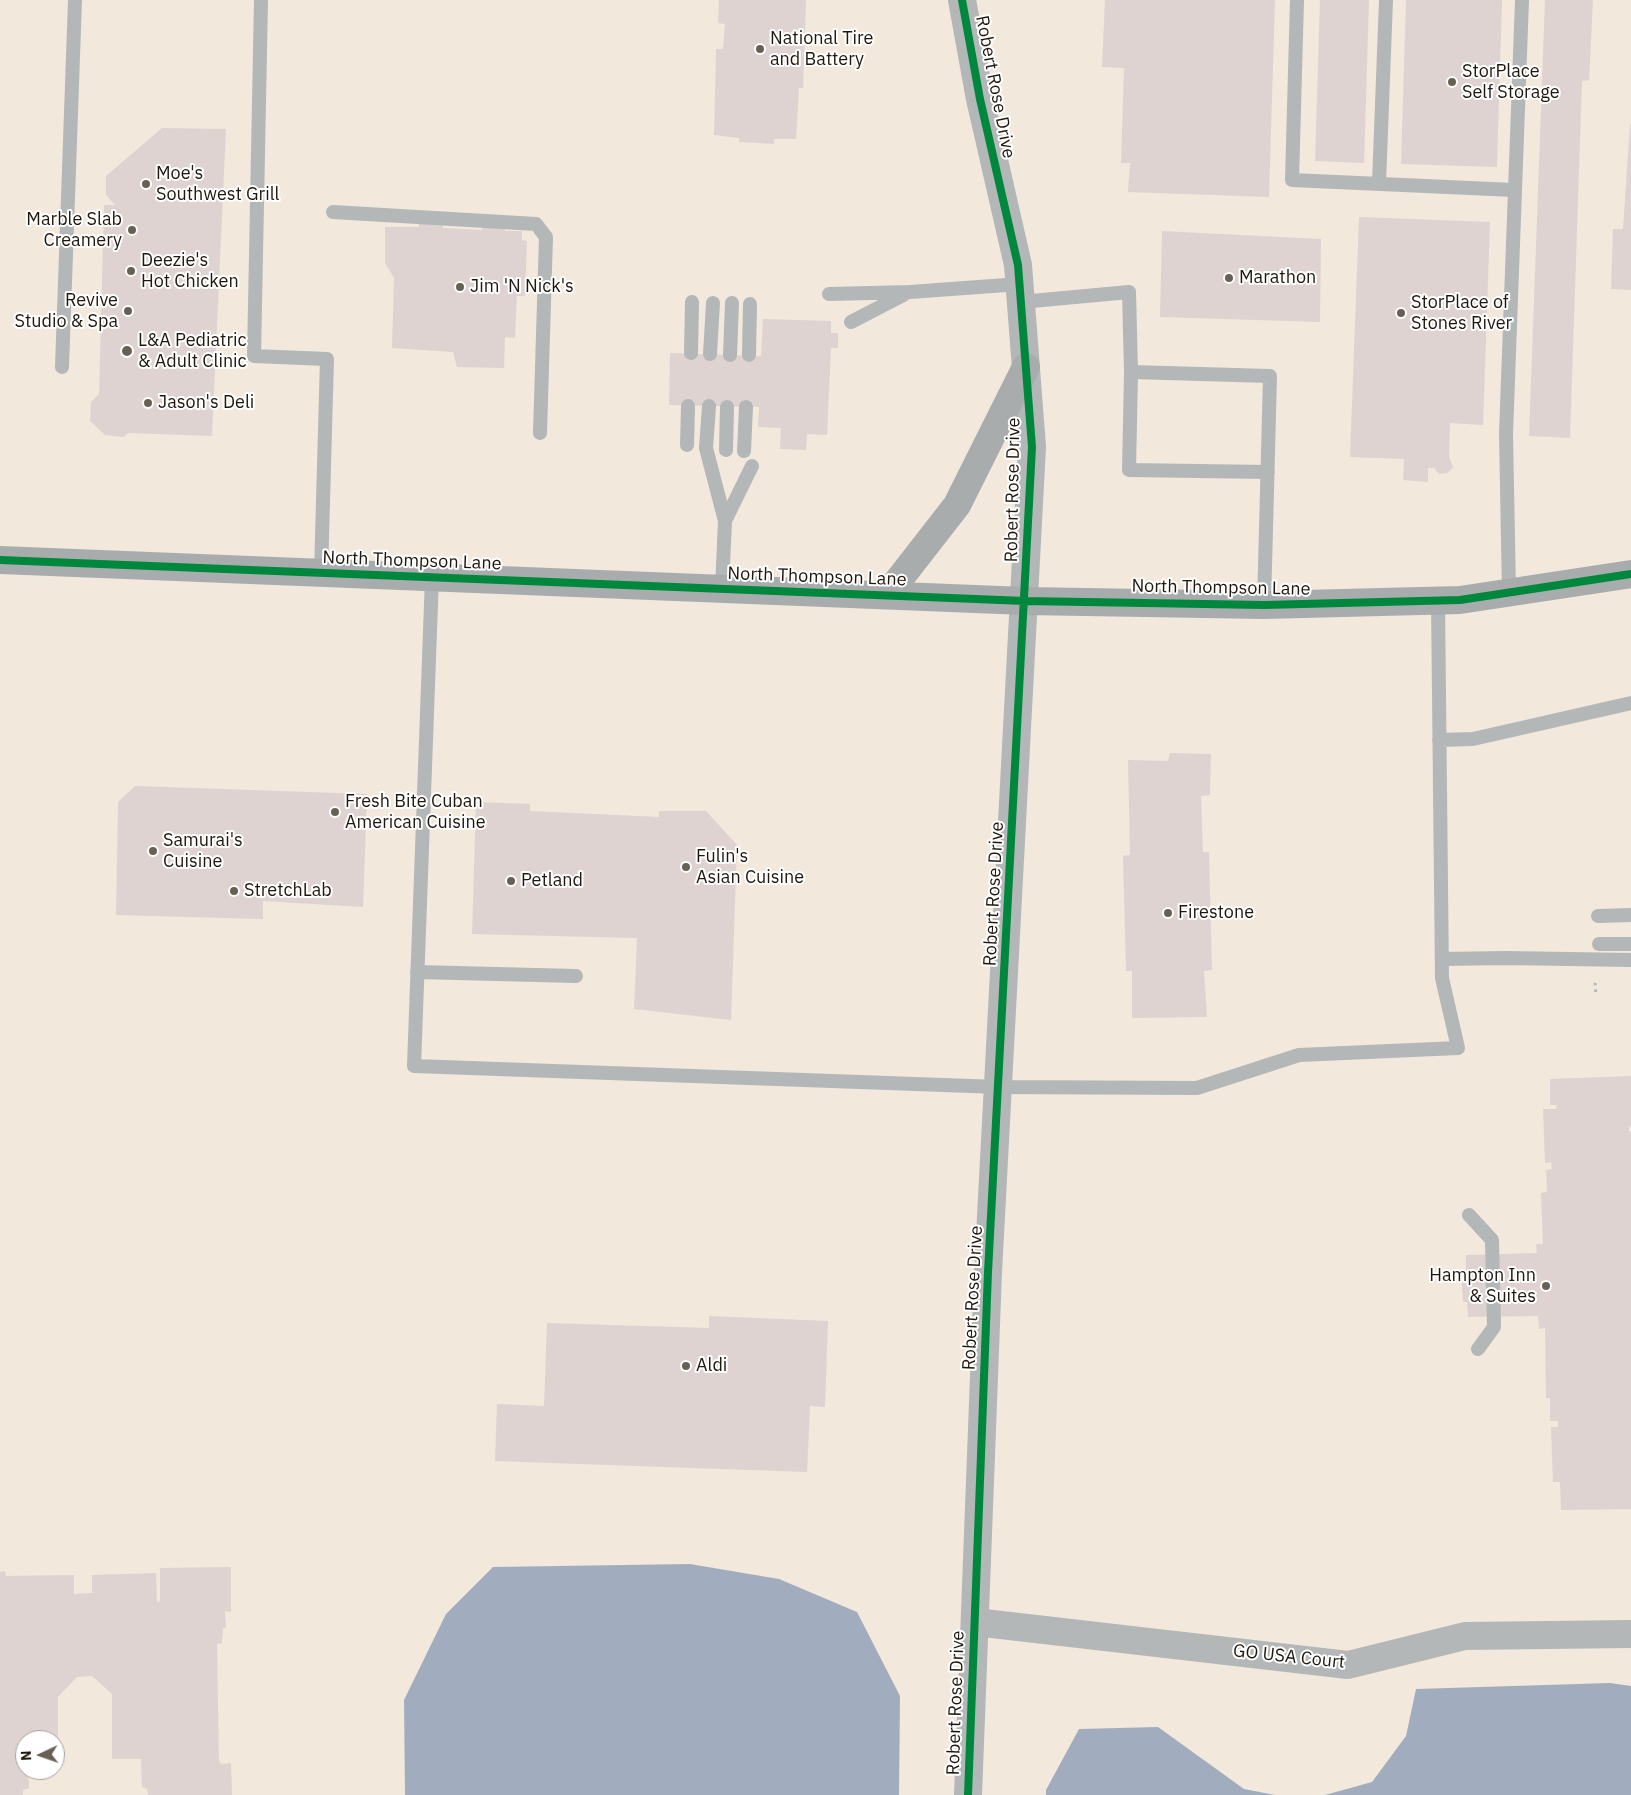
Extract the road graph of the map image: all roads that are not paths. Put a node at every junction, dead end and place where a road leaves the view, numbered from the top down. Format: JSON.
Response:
{"nodes":[{"id":1,"x":75,"y":0,"type":"edge"},
{"id":2,"x":261,"y":0,"type":"edge"},
{"id":3,"x":962,"y":0,"type":"edge"},
{"id":4,"x":1297,"y":0,"type":"edge"},
{"id":5,"x":1386,"y":0,"type":"edge"},
{"id":6,"x":1522,"y":0,"type":"edge"},
{"id":7,"x":1378,"y":184,"type":"junction"},
{"id":8,"x":1514,"y":190,"type":"junction"},
{"id":9,"x":333,"y":212,"type":"dead end"},
{"id":10,"x":910,"y":292,"type":"junction"},
{"id":11,"x":1020,"y":293,"type":"junction"},
{"id":12,"x":829,"y":294,"type":"dead end"},
{"id":13,"x":692,"y":302,"type":"dead end"},
{"id":14,"x":713,"y":303,"type":"dead end"},
{"id":15,"x":732,"y":303,"type":"dead end"},
{"id":16,"x":750,"y":304,"type":"dead end"},
{"id":17,"x":850,"y":322,"type":"dead end"},
{"id":18,"x":690,"y":353,"type":"dead end"},
{"id":19,"x":710,"y":354,"type":"dead end"},
{"id":20,"x":730,"y":355,"type":"dead end"},
{"id":21,"x":749,"y":356,"type":"dead end"},
{"id":22,"x":62,"y":367,"type":"dead end"},
{"id":23,"x":1026,"y":367,"type":"junction"},
{"id":24,"x":1131,"y":372,"type":"junction"},
{"id":25,"x":688,"y":406,"type":"dead end"},
{"id":26,"x":708,"y":406,"type":"dead end"},
{"id":27,"x":727,"y":407,"type":"dead end"},
{"id":28,"x":746,"y":407,"type":"dead end"},
{"id":29,"x":540,"y":433,"type":"dead end"},
{"id":30,"x":687,"y":445,"type":"dead end"},
{"id":31,"x":726,"y":450,"type":"dead end"},
{"id":32,"x":744,"y":451,"type":"dead end"},
{"id":33,"x":752,"y":466,"type":"dead end"},
{"id":34,"x":1268,"y":472,"type":"junction"},
{"id":35,"x":725,"y":520,"type":"junction"},
{"id":36,"x":0,"y":560,"type":"edge"},
{"id":37,"x":320,"y":573,"type":"junction"},
{"id":38,"x":1631,"y":574,"type":"edge"},
{"id":39,"x":432,"y":577,"type":"junction"},
{"id":40,"x":722,"y":588,"type":"junction"},
{"id":41,"x":1509,"y":592,"type":"junction"},
{"id":42,"x":887,"y":595,"type":"junction"},
{"id":43,"x":1438,"y":600,"type":"junction"},
{"id":44,"x":1025,"y":601,"type":"junction"},
{"id":45,"x":1264,"y":605,"type":"junction"},
{"id":46,"x":1631,"y":703,"type":"edge"},
{"id":47,"x":1439,"y":740,"type":"junction"},
{"id":48,"x":1631,"y":915,"type":"edge"},
{"id":49,"x":1598,"y":916,"type":"dead end"},
{"id":50,"x":1599,"y":944,"type":"dead end"},
{"id":51,"x":1631,"y":944,"type":"edge"},
{"id":52,"x":1442,"y":959,"type":"junction"},
{"id":53,"x":1631,"y":960,"type":"edge"},
{"id":54,"x":417,"y":972,"type":"junction"},
{"id":55,"x":576,"y":976,"type":"dead end"},
{"id":56,"x":999,"y":1087,"type":"junction"},
{"id":57,"x":1469,"y":1214,"type":"dead end"},
{"id":58,"x":1478,"y":1349,"type":"dead end"},
{"id":59,"x":975,"y":1622,"type":"junction"},
{"id":60,"x":1631,"y":1634,"type":"edge"},
{"id":61,"x":968,"y":1795,"type":"edge"}],
"edges":[{"from":1,"to":22,"type":"lane"},
{"from":2,"to":37,"type":"lane"},
{"from":3,"to":11,"type":"street","name":"Robert Rose Drive"},
{"from":4,"to":7,"type":"lane"},
{"from":5,"to":7,"type":"lane"},
{"from":6,"to":8,"type":"lane"},
{"from":7,"to":8,"type":"lane"},
{"from":8,"to":41,"type":"lane"},
{"from":9,"to":29,"type":"lane"},
{"from":10,"to":11,"type":"lane"},
{"from":10,"to":12,"type":"lane"},
{"from":10,"to":17,"type":"lane"},
{"from":11,"to":23,"type":"street","name":"Robert Rose Drive"},
{"from":11,"to":24,"type":"lane"},
{"from":13,"to":18,"type":"lane"},
{"from":14,"to":19,"type":"lane"},
{"from":15,"to":20,"type":"lane"},
{"from":16,"to":21,"type":"lane"},
{"from":23,"to":42,"type":"main road"},
{"from":23,"to":44,"type":"street","name":"Robert Rose Drive"},
{"from":24,"to":34,"type":"lane"},
{"from":24,"to":34,"type":"lane"},
{"from":25,"to":30,"type":"lane"},
{"from":26,"to":35,"type":"lane"},
{"from":27,"to":31,"type":"lane"},
{"from":28,"to":32,"type":"lane"},
{"from":33,"to":35,"type":"lane"},
{"from":34,"to":45,"type":"lane"},
{"from":35,"to":40,"type":"lane"},
{"from":36,"to":37,"type":"main road","name":"North Thompson Lane"},
{"from":37,"to":39,"type":"main road","name":"North Thompson Lane"},
{"from":38,"to":41,"type":"main road","name":"North Thompson Lane"},
{"from":39,"to":40,"type":"main road","name":"North Thompson Lane"},
{"from":39,"to":54,"type":"lane"},
{"from":40,"to":42,"type":"main road","name":"North Thompson Lane"},
{"from":41,"to":43,"type":"main road","name":"North Thompson Lane"},
{"from":42,"to":44,"type":"main road","name":"North Thompson Lane"},
{"from":43,"to":45,"type":"main road","name":"North Thompson Lane"},
{"from":43,"to":47,"type":"lane"},
{"from":44,"to":45,"type":"main road","name":"North Thompson Lane"},
{"from":44,"to":56,"type":"street","name":"Robert Rose Drive"},
{"from":46,"to":47,"type":"lane"},
{"from":47,"to":52,"type":"lane"},
{"from":48,"to":49,"type":"lane"},
{"from":50,"to":51,"type":"lane"},
{"from":52,"to":53,"type":"lane"},
{"from":52,"to":56,"type":"lane"},
{"from":54,"to":55,"type":"lane"},
{"from":54,"to":56,"type":"lane"},
{"from":56,"to":59,"type":"street","name":"Robert Rose Drive"},
{"from":57,"to":58,"type":"lane"},
{"from":59,"to":60,"type":"street","name":"GO USA Court"},
{"from":59,"to":61,"type":"street","name":"Robert Rose Drive"}]}
